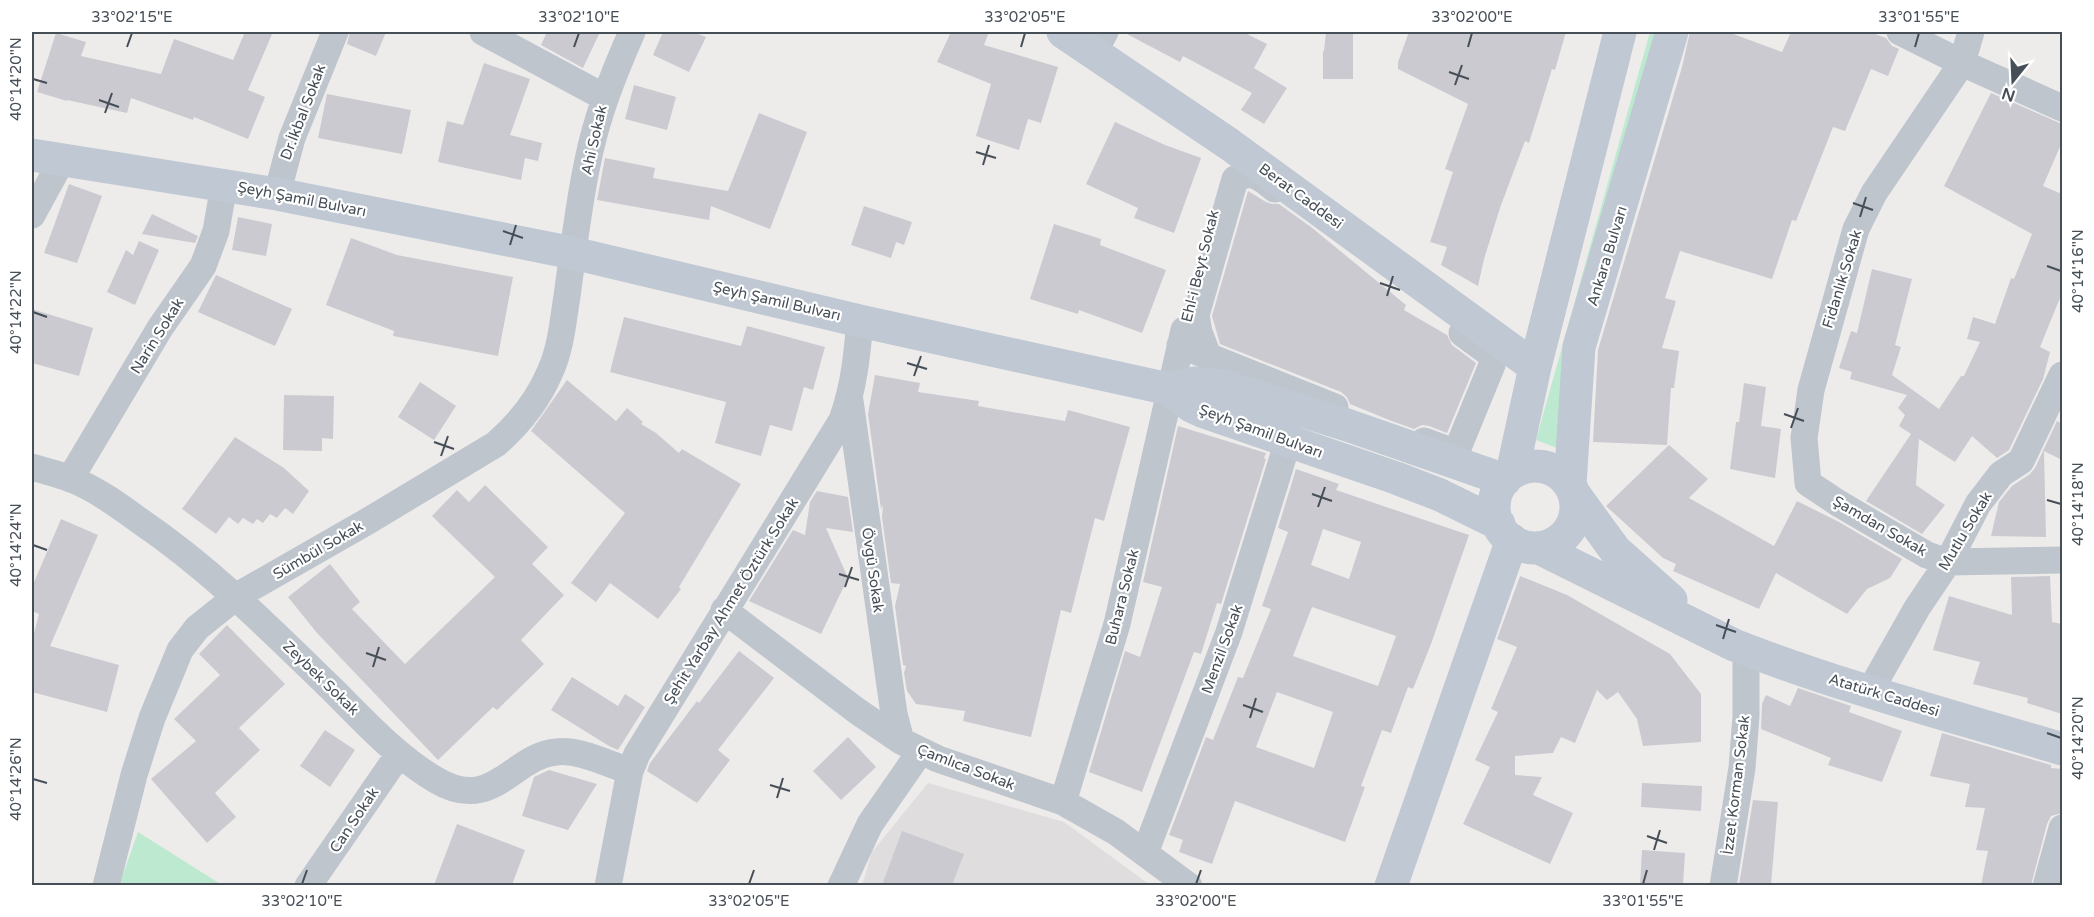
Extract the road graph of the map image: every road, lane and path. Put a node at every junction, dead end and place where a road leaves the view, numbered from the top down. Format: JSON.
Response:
{"nodes":[{"id":1,"x":335,"y":32,"type":"edge"},
{"id":2,"x":483,"y":32,"type":"edge"},
{"id":3,"x":632,"y":32,"type":"edge"},
{"id":4,"x":1063,"y":32,"type":"edge"},
{"id":5,"x":1620,"y":32,"type":"edge"},
{"id":6,"x":1672,"y":32,"type":"edge"},
{"id":7,"x":1900,"y":32,"type":"edge"},
{"id":8,"x":1971,"y":32,"type":"edge"},
{"id":9,"x":1100,"y":42,"type":"edge"},
{"id":10,"x":1962,"y":63,"type":"junction"},
{"id":11,"x":604,"y":97,"type":"junction"},
{"id":12,"x":2062,"y":108,"type":"edge"},
{"id":13,"x":1229,"y":144,"type":"junction"},
{"id":14,"x":47,"y":158,"type":"edge"},
{"id":15,"x":224,"y":184,"type":"junction"},
{"id":16,"x":277,"y":194,"type":"junction"},
{"id":17,"x":32,"y":215,"type":"edge"},
{"id":18,"x":573,"y":253,"type":"junction"},
{"id":19,"x":860,"y":321,"type":"junction"},
{"id":20,"x":1180,"y":345,"type":"junction"},
{"id":21,"x":1208,"y":356,"type":"junction"},
{"id":22,"x":1535,"y":367,"type":"junction"},
{"id":23,"x":2062,"y":375,"type":"edge"},
{"id":24,"x":1169,"y":389,"type":"junction"},
{"id":25,"x":850,"y":399,"type":"junction"},
{"id":26,"x":1288,"y":441,"type":"junction"},
{"id":27,"x":32,"y":467,"type":"edge"},
{"id":28,"x":1508,"y":477,"type":"junction"},
{"id":29,"x":70,"y":479,"type":"junction"},
{"id":30,"x":1808,"y":483,"type":"joint"},
{"id":31,"x":1572,"y":490,"type":"junction"},
{"id":32,"x":1517,"y":537,"type":"junction"},
{"id":33,"x":2062,"y":560,"type":"edge"},
{"id":34,"x":1948,"y":562,"type":"junction"},
{"id":35,"x":237,"y":596,"type":"junction"},
{"id":36,"x":724,"y":610,"type":"junction"},
{"id":37,"x":1710,"y":632,"type":"junction"},
{"id":38,"x":1746,"y":649,"type":"junction"},
{"id":39,"x":1870,"y":691,"type":"junction"},
{"id":40,"x":910,"y":746,"type":"junction"},
{"id":41,"x":2062,"y":749,"type":"edge"},
{"id":42,"x":399,"y":754,"type":"junction"},
{"id":43,"x":630,"y":771,"type":"junction"},
{"id":44,"x":1063,"y":802,"type":"junction"},
{"id":45,"x":2062,"y":828,"type":"edge"},
{"id":46,"x":1145,"y":853,"type":"junction"},
{"id":47,"x":106,"y":885,"type":"edge"},
{"id":48,"x":308,"y":885,"type":"edge"},
{"id":49,"x":608,"y":885,"type":"edge"},
{"id":50,"x":841,"y":885,"type":"edge"},
{"id":51,"x":1189,"y":885,"type":"edge"},
{"id":52,"x":1392,"y":885,"type":"edge"},
{"id":53,"x":1723,"y":885,"type":"edge"},
{"id":54,"x":2046,"y":885,"type":"edge"}],
"edges":[{"from":1,"to":16,"type":"street","name":"Dr.İkbal Sokak"},
{"from":2,"to":11,"type":"street"},
{"from":3,"to":11,"type":"street","name":"Ahi Sokak"},
{"from":4,"to":9,"type":"main road","name":"Berat Caddesi"},
{"from":5,"to":22,"type":"main road"},
{"from":6,"to":31,"type":"main road","name":"Ankara Bulvarı"},
{"from":7,"to":10,"type":"street"},
{"from":8,"to":10,"type":"street","name":"Fidanlık Sokak"},
{"from":9,"to":13,"type":"main road","name":"Berat Caddesi"},
{"from":10,"to":12,"type":"street"},
{"from":10,"to":30,"type":"street","name":"Fidanlık Sokak"},
{"from":11,"to":18,"type":"street","name":"Ahi Sokak"},
{"from":13,"to":20,"type":"street","name":"Ehl-i Beyt Sokak"},
{"from":13,"to":22,"type":"main road","name":"Berat Caddesi"},
{"from":14,"to":15,"type":"main road","name":"Şeyh Şamil Bulvarı"},
{"from":14,"to":17,"type":"street"},
{"from":15,"to":16,"type":"main road","name":"Şeyh Şamil Bulvarı"},
{"from":15,"to":29,"type":"street","name":"Narin Sokak"},
{"from":16,"to":18,"type":"main road","name":"Şeyh Şamil Bulvarı"},
{"from":18,"to":19,"type":"main road","name":"Şeyh Şamil Bulvarı"},
{"from":18,"to":35,"type":"street","name":"Sümbül Sokak"},
{"from":19,"to":24,"type":"main road","name":"Şeyh Şamil Bulvarı"},
{"from":19,"to":25,"type":"street","name":"Şehit Yarbay Ahmet Öztürk Sokak"},
{"from":20,"to":21,"type":"street"},
{"from":20,"to":24,"type":"street","name":"Ehl-i Beyt Sokak"},
{"from":21,"to":21,"type":"street"},
{"from":22,"to":28,"type":"main road"},
{"from":23,"to":34,"type":"street","name":"Mutlu Sokak"},
{"from":24,"to":26,"type":"main road","name":"Şeyh Şamil Bulvarı"},
{"from":24,"to":28,"type":"main road"},
{"from":24,"to":44,"type":"street","name":"Buhara Sokak"},
{"from":25,"to":36,"type":"street","name":"Şehit Yarbay Ahmet Öztürk Sokak"},
{"from":25,"to":40,"type":"street","name":"Övgü Sokak"},
{"from":26,"to":32,"type":"main road","name":"Şeyh Şamil Bulvarı"},
{"from":26,"to":46,"type":"street","name":"Menzil Sokak"},
{"from":27,"to":29,"type":"street","name":"Zeybek Sokak"},
{"from":28,"to":31,"type":"main road"},
{"from":28,"to":32,"type":"main road"},
{"from":29,"to":35,"type":"street","name":"Zeybek Sokak"},
{"from":30,"to":34,"type":"street","name":"Şamdan Sokak"},
{"from":31,"to":32,"type":"main road"},
{"from":31,"to":37,"type":"main road","name":"Atatürk Caddesi"},
{"from":32,"to":37,"type":"main road","name":"Atatürk Caddesi"},
{"from":32,"to":52,"type":"main road"},
{"from":33,"to":34,"type":"street","name":"Şamdan Sokak"},
{"from":34,"to":39,"type":"street","name":"Mutlu Sokak"},
{"from":35,"to":42,"type":"street","name":"Zeybek Sokak"},
{"from":35,"to":47,"type":"street","name":"Sümbül Sokak"},
{"from":36,"to":40,"type":"street","name":"Çamlıca Sokak"},
{"from":36,"to":43,"type":"street","name":"Şehit Yarbay Ahmet Öztürk Sokak"},
{"from":37,"to":38,"type":"main road","name":"Atatürk Caddesi"},
{"from":38,"to":39,"type":"main road","name":"Atatürk Caddesi"},
{"from":38,"to":53,"type":"street","name":"İzzet Korman Sokak"},
{"from":39,"to":41,"type":"main road","name":"Atatürk Caddesi"},
{"from":40,"to":44,"type":"street","name":"Çamlıca Sokak"},
{"from":40,"to":50,"type":"street"},
{"from":42,"to":43,"type":"street","name":"Zeybek Sokak"},
{"from":42,"to":48,"type":"street","name":"Can Sokak"},
{"from":43,"to":49,"type":"street","name":"Şehit Yarbay Ahmet Öztürk Sokak"},
{"from":44,"to":46,"type":"street","name":"Çamlıca Sokak"},
{"from":45,"to":54,"type":"street"},
{"from":46,"to":51,"type":"street","name":"Çamlıca Sokak"}]}
